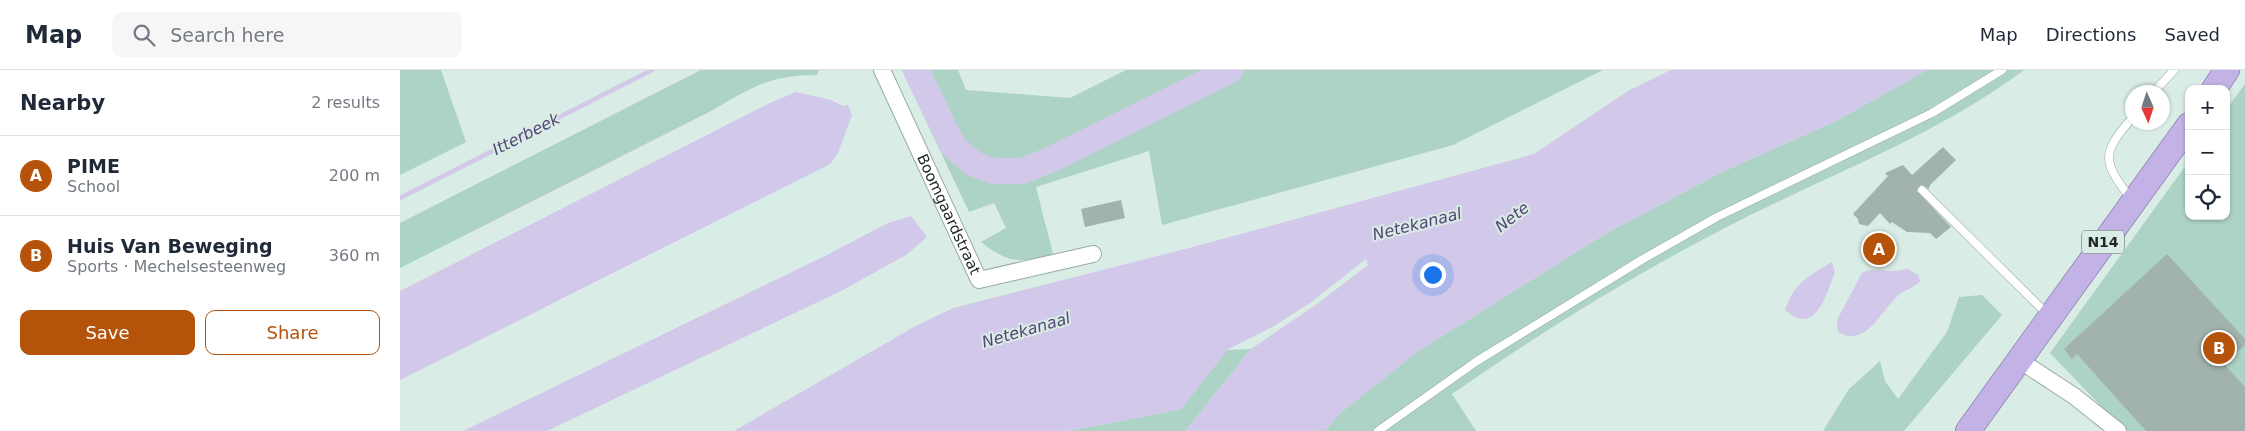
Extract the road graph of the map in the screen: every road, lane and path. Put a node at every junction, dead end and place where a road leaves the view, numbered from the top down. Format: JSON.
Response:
{"nodes":[{"id":1,"x":882,"y":70,"type":"edge"},
{"id":2,"x":2002,"y":70,"type":"edge"},
{"id":3,"x":2174,"y":70,"type":"edge"},
{"id":4,"x":2160,"y":85,"type":"edge"},
{"id":5,"x":2125,"y":126,"type":"edge"},
{"id":6,"x":2185,"y":130,"type":"edge"},
{"id":7,"x":1922,"y":190,"type":"dead end"},
{"id":8,"x":2132,"y":201,"type":"junction"},
{"id":9,"x":1093,"y":254,"type":"dead end"},
{"id":10,"x":2051,"y":317,"type":"junction"},
{"id":11,"x":2019,"y":360,"type":"junction"},
{"id":12,"x":1378,"y":431,"type":"edge"},
{"id":13,"x":1968,"y":431,"type":"edge"},
{"id":14,"x":2118,"y":431,"type":"edge"}],
"edges":[{"from":1,"to":9,"type":"street","name":"Boomgaardstraat"},
{"from":2,"to":12,"type":"lane"},
{"from":3,"to":4,"type":"lane"},
{"from":5,"to":8,"type":"lane"},
{"from":6,"to":8,"type":"main road","number":"N14"},
{"from":7,"to":10,"type":"lane"},
{"from":8,"to":10,"type":"main road","number":"N14"},
{"from":10,"to":11,"type":"main road","number":"N14"},
{"from":11,"to":13,"type":"main road","number":"N14"},
{"from":11,"to":14,"type":"street"}]}
